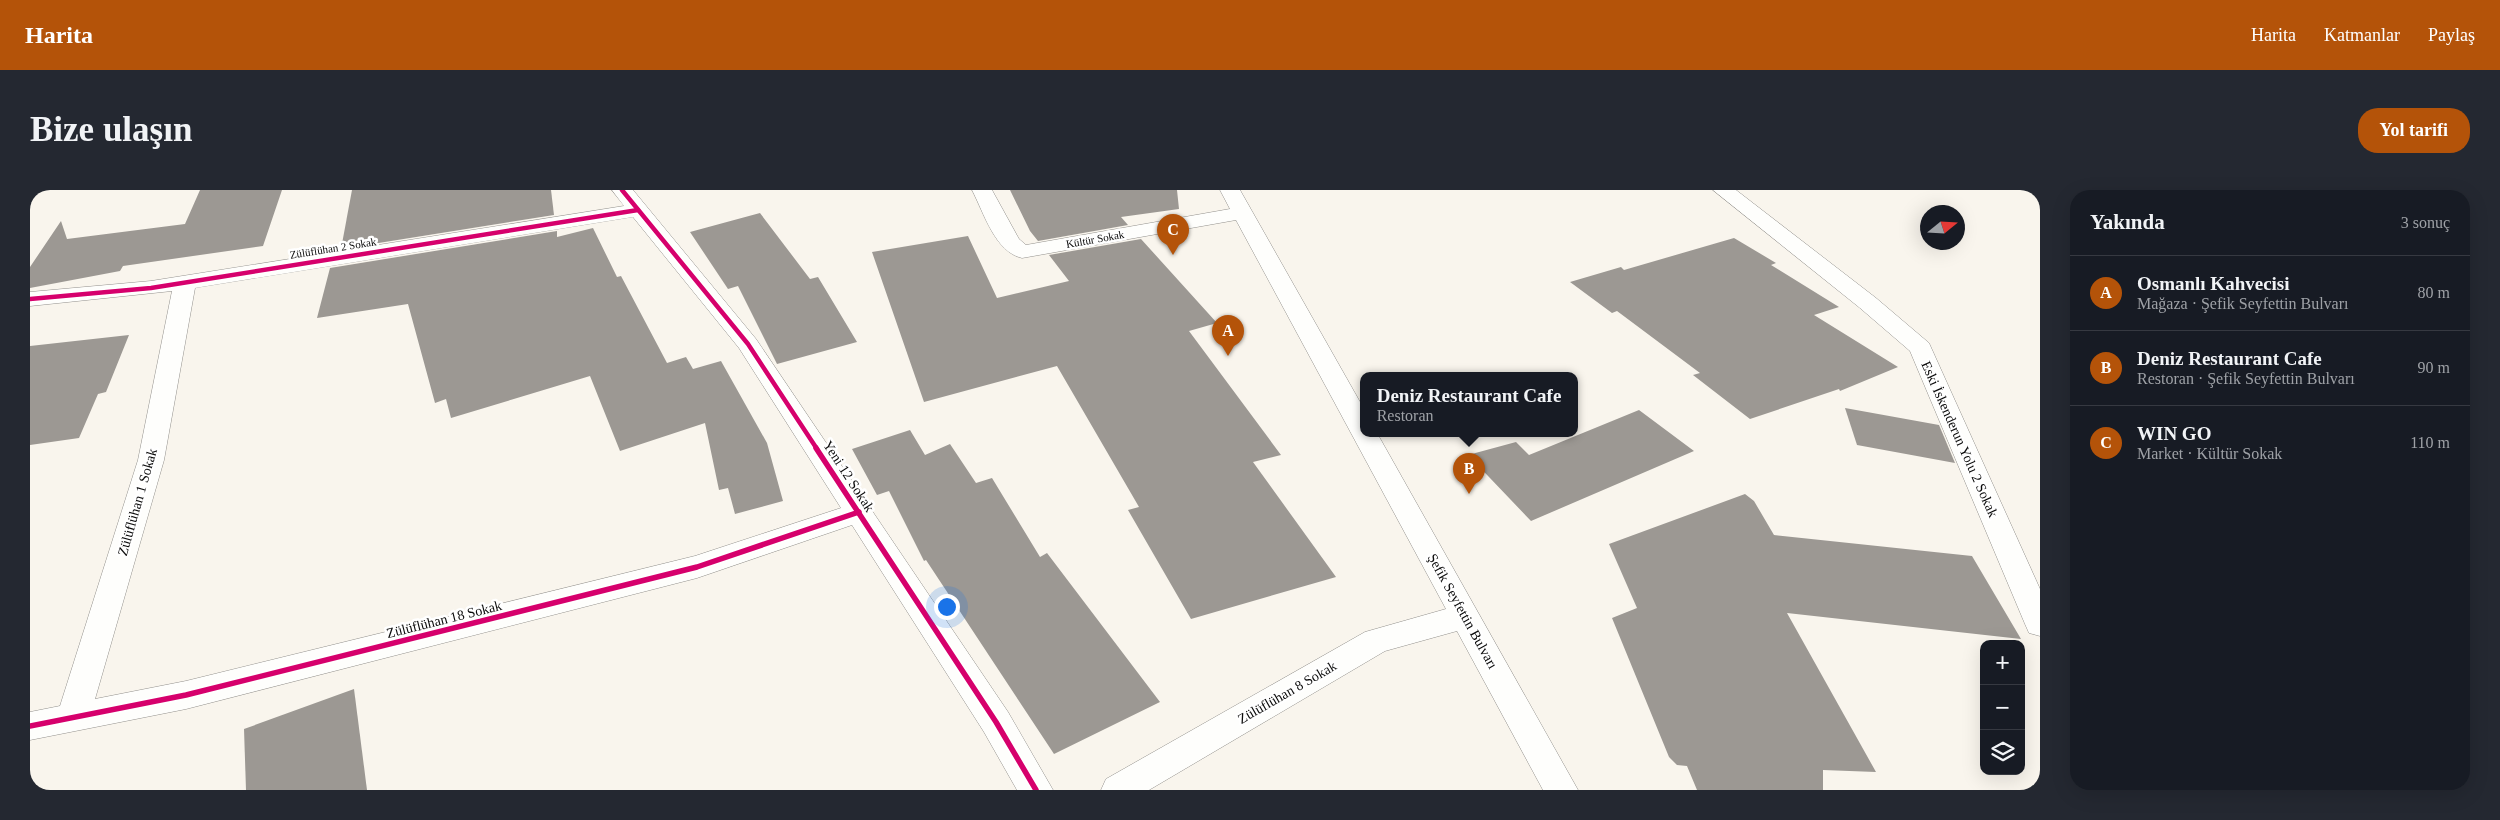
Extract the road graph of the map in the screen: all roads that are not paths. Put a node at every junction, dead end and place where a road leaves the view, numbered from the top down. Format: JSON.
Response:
{"nodes":[{"id":1,"x":982,"y":190,"type":"edge"},
{"id":2,"x":1230,"y":190,"type":"edge"},
{"id":3,"x":1723,"y":190,"type":"edge"},
{"id":4,"x":630,"y":200,"type":"edge"},
{"id":5,"x":1243,"y":212,"type":"junction"},
{"id":6,"x":185,"y":282,"type":"junction"},
{"id":7,"x":30,"y":299,"type":"edge"},
{"id":8,"x":1360,"y":425,"type":"edge"},
{"id":9,"x":1367,"y":437,"type":"edge"},
{"id":10,"x":859,"y":512,"type":"junction"},
{"id":11,"x":1466,"y":616,"type":"junction"},
{"id":12,"x":2040,"y":624,"type":"edge"},
{"id":13,"x":73,"y":718,"type":"junction"},
{"id":14,"x":30,"y":726,"type":"edge"},
{"id":15,"x":1036,"y":790,"type":"edge"},
{"id":16,"x":1118,"y":790,"type":"edge"},
{"id":17,"x":1562,"y":790,"type":"edge"}],
"edges":[{"from":1,"to":5,"type":"street","name":"Kültür Sokak"},
{"from":2,"to":5,"type":"street","name":"Şefik Seyfettin Bulvarı"},
{"from":3,"to":12,"type":"street","name":"Eski İskenderun Yolu 2 Sokak"},
{"from":4,"to":6,"type":"street","name":"Zülüflühan 2 Sokak"},
{"from":4,"to":10,"type":"street","name":"Yeni 12 Sokak"},
{"from":5,"to":8,"type":"street","name":"Şefik Seyfettin Bulvarı"},
{"from":6,"to":7,"type":"street","name":"Zülüflühan 2 Sokak"},
{"from":6,"to":13,"type":"street","name":"Zülüflühan 1 Sokak"},
{"from":9,"to":11,"type":"street","name":"Şefik Seyfettin Bulvarı"},
{"from":10,"to":13,"type":"street","name":"Zülüflühan 18 Sokak"},
{"from":10,"to":15,"type":"street","name":"Yeni 12 Sokak"},
{"from":11,"to":16,"type":"street","name":"Zülüflühan 8 Sokak"},
{"from":11,"to":17,"type":"street","name":"Şefik Seyfettin Bulvarı"},
{"from":13,"to":14,"type":"street","name":"Zülüflühan 18 Sokak"}]}
